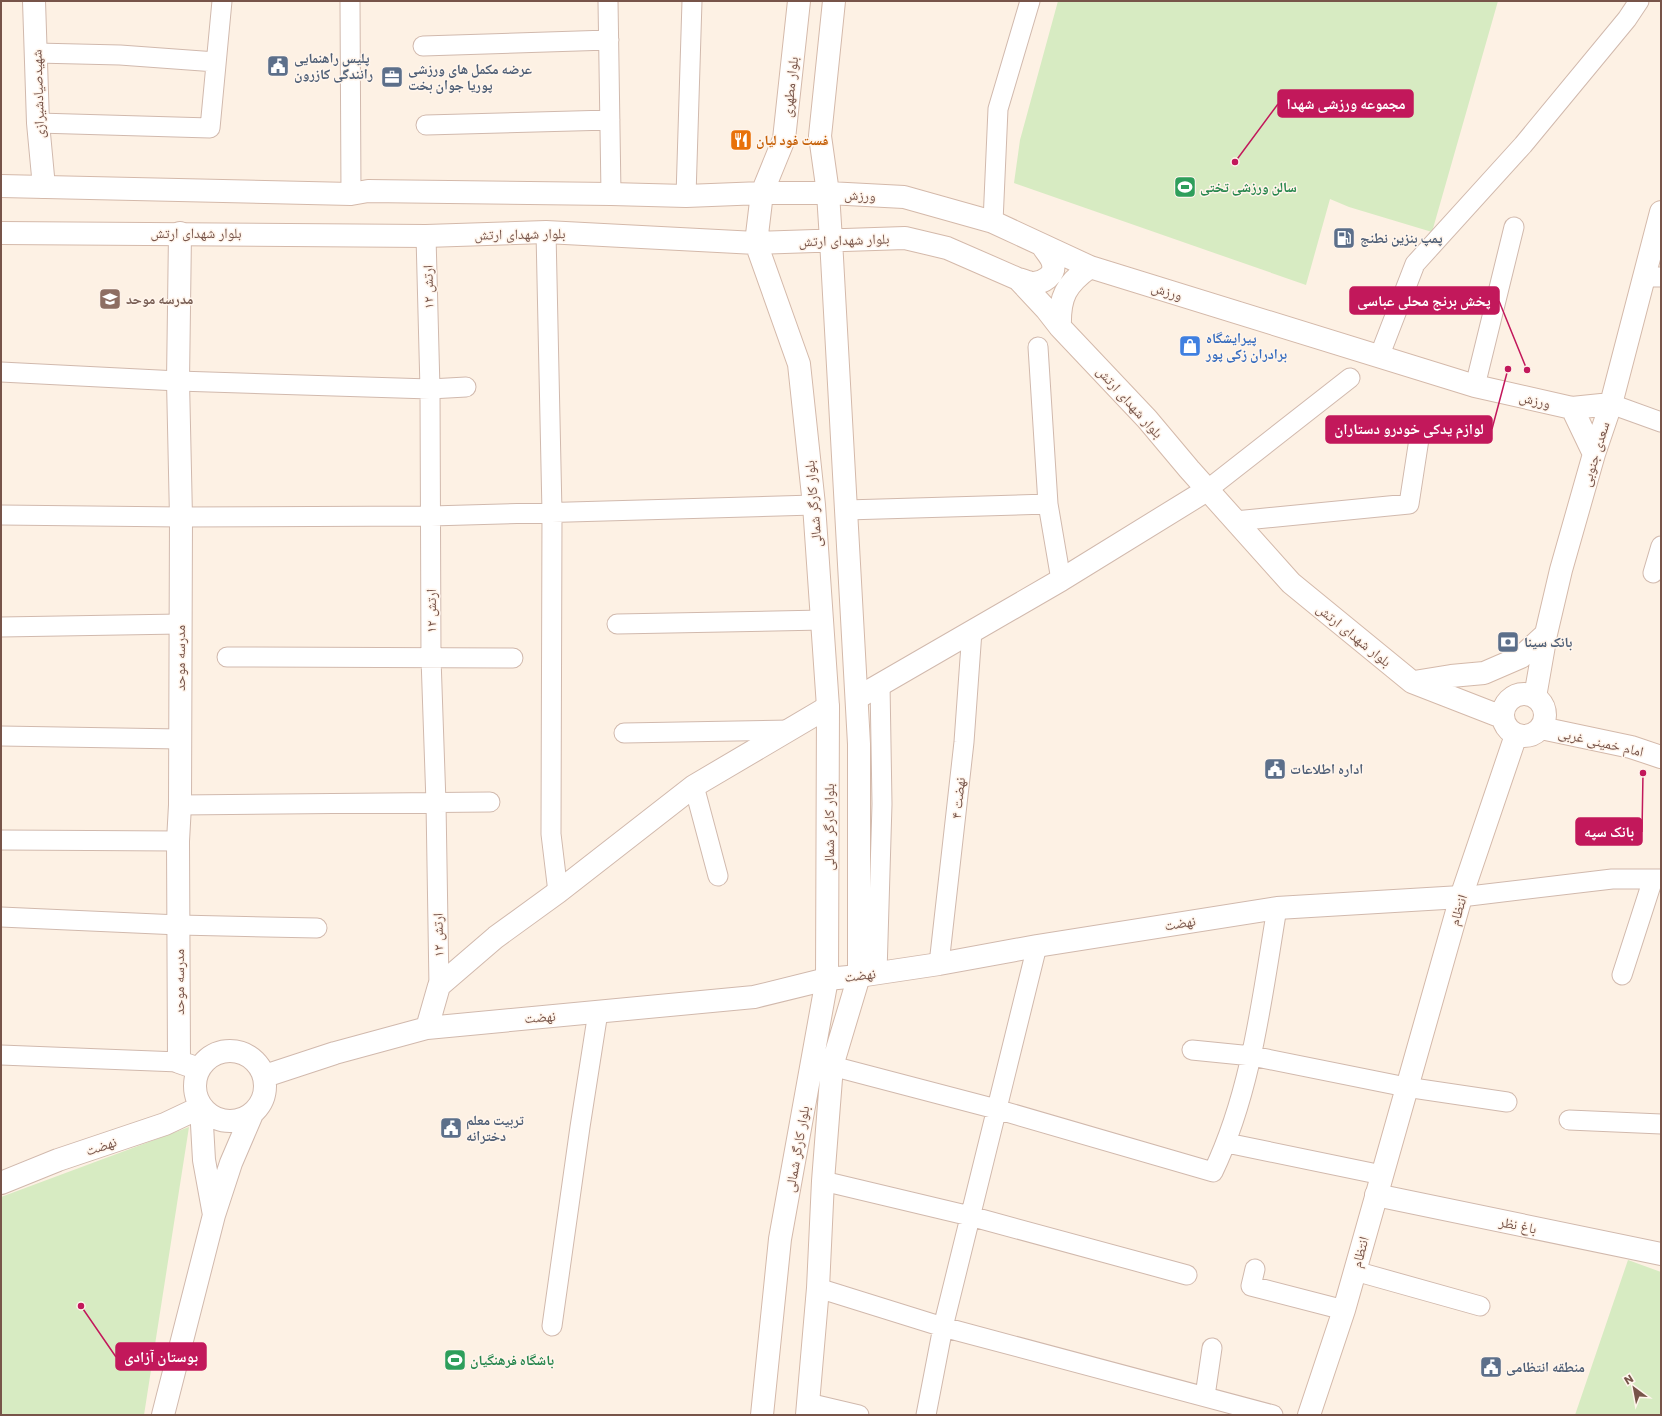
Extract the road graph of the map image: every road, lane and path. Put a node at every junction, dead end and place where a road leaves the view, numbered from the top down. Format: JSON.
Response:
{"nodes":[{"id":1,"x":34,"y":1,"type":"edge"},
{"id":2,"x":222,"y":1,"type":"edge"},
{"id":3,"x":350,"y":1,"type":"edge"},
{"id":4,"x":608,"y":1,"type":"edge"},
{"id":5,"x":692,"y":1,"type":"edge"},
{"id":6,"x":799,"y":1,"type":"edge"},
{"id":7,"x":834,"y":1,"type":"edge"},
{"id":8,"x":1030,"y":1,"type":"edge"},
{"id":9,"x":1639,"y":1,"type":"edge"},
{"id":10,"x":609,"y":40,"type":"junction"},
{"id":11,"x":423,"y":46,"type":"dead end"},
{"id":12,"x":36,"y":54,"type":"junction"},
{"id":13,"x":216,"y":62,"type":"junction"},
{"id":14,"x":610,"y":120,"type":"junction"},
{"id":15,"x":38,"y":123,"type":"junction"},
{"id":16,"x":426,"y":125,"type":"dead end"},
{"id":17,"x":1,"y":186,"type":"edge"},
{"id":18,"x":44,"y":187,"type":"junction"},
{"id":19,"x":762,"y":193,"type":"junction"},
{"id":20,"x":828,"y":193,"type":"junction"},
{"id":21,"x":351,"y":194,"type":"junction"},
{"id":22,"x":611,"y":194,"type":"junction"},
{"id":23,"x":686,"y":196,"type":"junction"},
{"id":24,"x":1661,"y":212,"type":"edge"},
{"id":25,"x":993,"y":222,"type":"junction"},
{"id":26,"x":1514,"y":227,"type":"dead end"},
{"id":27,"x":546,"y":232,"type":"junction"},
{"id":28,"x":1,"y":233,"type":"edge"},
{"id":29,"x":180,"y":233,"type":"junction"},
{"id":30,"x":426,"y":236,"type":"junction"},
{"id":31,"x":831,"y":240,"type":"junction"},
{"id":32,"x":756,"y":243,"type":"junction"},
{"id":33,"x":1042,"y":245,"type":"junction"},
{"id":34,"x":1090,"y":267,"type":"junction"},
{"id":35,"x":1652,"y":277,"type":"edge"},
{"id":36,"x":1018,"y":279,"type":"junction"},
{"id":37,"x":1060,"y":327,"type":"junction"},
{"id":38,"x":1038,"y":347,"type":"dead end"},
{"id":39,"x":1379,"y":357,"type":"junction"},
{"id":40,"x":1,"y":372,"type":"edge"},
{"id":41,"x":1350,"y":378,"type":"dead end"},
{"id":42,"x":178,"y":381,"type":"junction"},
{"id":43,"x":1475,"y":386,"type":"junction"},
{"id":44,"x":466,"y":387,"type":"dead end"},
{"id":45,"x":430,"y":389,"type":"junction"},
{"id":46,"x":1611,"y":404,"type":"junction"},
{"id":47,"x":1572,"y":408,"type":"junction"},
{"id":48,"x":1661,"y":422,"type":"edge"},
{"id":49,"x":1419,"y":440,"type":"dead end"},
{"id":50,"x":1594,"y":454,"type":"junction"},
{"id":51,"x":1207,"y":490,"type":"junction"},
{"id":52,"x":1048,"y":504,"type":"junction"},
{"id":53,"x":814,"y":506,"type":"junction"},
{"id":54,"x":846,"y":510,"type":"junction"},
{"id":55,"x":552,"y":513,"type":"junction"},
{"id":56,"x":1,"y":515,"type":"edge"},
{"id":57,"x":431,"y":516,"type":"junction"},
{"id":58,"x":180,"y":517,"type":"junction"},
{"id":59,"x":1235,"y":520,"type":"junction"},
{"id":60,"x":1661,"y":546,"type":"edge"},
{"id":61,"x":1653,"y":572,"type":"dead end"},
{"id":62,"x":1061,"y":580,"type":"junction"},
{"id":63,"x":823,"y":620,"type":"junction"},
{"id":64,"x":180,"y":624,"type":"junction"},
{"id":65,"x":617,"y":624,"type":"dead end"},
{"id":66,"x":1,"y":627,"type":"edge"},
{"id":67,"x":972,"y":631,"type":"junction"},
{"id":68,"x":1546,"y":634,"type":"junction"},
{"id":69,"x":228,"y":657,"type":"dead end"},
{"id":70,"x":431,"y":658,"type":"junction"},
{"id":71,"x":513,"y":658,"type":"dead end"},
{"id":72,"x":1412,"y":682,"type":"junction"},
{"id":73,"x":880,"y":684,"type":"junction"},
{"id":74,"x":1535,"y":697,"type":"junction"},
{"id":75,"x":857,"y":698,"type":"junction"},
{"id":76,"x":828,"y":707,"type":"junction"},
{"id":77,"x":1502,"y":717,"type":"junction"},
{"id":78,"x":1541,"y":728,"type":"junction"},
{"id":79,"x":790,"y":730,"type":"junction"},
{"id":80,"x":624,"y":733,"type":"dead end"},
{"id":81,"x":1516,"y":735,"type":"junction"},
{"id":82,"x":1,"y":736,"type":"edge"},
{"id":83,"x":180,"y":739,"type":"junction"},
{"id":84,"x":1661,"y":757,"type":"edge"},
{"id":85,"x":694,"y":786,"type":"junction"},
{"id":86,"x":490,"y":802,"type":"dead end"},
{"id":87,"x":436,"y":803,"type":"junction"},
{"id":88,"x":180,"y":805,"type":"junction"},
{"id":89,"x":1,"y":840,"type":"edge"},
{"id":90,"x":178,"y":841,"type":"junction"},
{"id":91,"x":718,"y":876,"type":"dead end"},
{"id":92,"x":1657,"y":879,"type":"edge"},
{"id":93,"x":558,"y":892,"type":"junction"},
{"id":94,"x":1461,"y":897,"type":"junction"},
{"id":95,"x":1277,"y":908,"type":"junction"},
{"id":96,"x":1,"y":917,"type":"edge"},
{"id":97,"x":179,"y":925,"type":"junction"},
{"id":98,"x":317,"y":928,"type":"dead end"},
{"id":99,"x":1037,"y":946,"type":"junction"},
{"id":100,"x":939,"y":964,"type":"junction"},
{"id":101,"x":868,"y":975,"type":"junction"},
{"id":102,"x":1622,"y":975,"type":"dead end"},
{"id":103,"x":827,"y":979,"type":"junction"},
{"id":104,"x":439,"y":986,"type":"junction"},
{"id":105,"x":598,"y":1012,"type":"junction"},
{"id":106,"x":427,"y":1028,"type":"junction"},
{"id":107,"x":1192,"y":1050,"type":"dead end"},
{"id":108,"x":1,"y":1055,"type":"edge"},
{"id":109,"x":1252,"y":1056,"type":"junction"},
{"id":110,"x":189,"y":1065,"type":"junction"},
{"id":111,"x":832,"y":1066,"type":"junction"},
{"id":112,"x":265,"y":1076,"type":"junction"},
{"id":113,"x":1406,"y":1087,"type":"junction"},
{"id":114,"x":1506,"y":1102,"type":"dead end"},
{"id":115,"x":201,"y":1107,"type":"junction"},
{"id":116,"x":996,"y":1109,"type":"junction"},
{"id":117,"x":252,"y":1114,"type":"junction"},
{"id":118,"x":1569,"y":1120,"type":"dead end"},
{"id":119,"x":1661,"y":1124,"type":"edge"},
{"id":120,"x":1227,"y":1143,"type":"junction"},
{"id":121,"x":1382,"y":1175,"type":"junction"},
{"id":122,"x":823,"y":1181,"type":"junction"},
{"id":123,"x":1,"y":1183,"type":"edge"},
{"id":124,"x":1376,"y":1195,"type":"junction"},
{"id":125,"x":214,"y":1215,"type":"junction"},
{"id":126,"x":970,"y":1216,"type":"junction"},
{"id":127,"x":1661,"y":1254,"type":"edge"},
{"id":128,"x":1255,"y":1269,"type":"dead end"},
{"id":129,"x":1355,"y":1271,"type":"junction"},
{"id":130,"x":1187,"y":1275,"type":"dead end"},
{"id":131,"x":818,"y":1288,"type":"junction"},
{"id":132,"x":1480,"y":1306,"type":"dead end"},
{"id":133,"x":1344,"y":1310,"type":"junction"},
{"id":134,"x":552,"y":1326,"type":"dead end"},
{"id":135,"x":943,"y":1327,"type":"junction"},
{"id":136,"x":1212,"y":1348,"type":"dead end"},
{"id":137,"x":1205,"y":1396,"type":"junction"},
{"id":138,"x":808,"y":1409,"type":"edge"},
{"id":139,"x":163,"y":1415,"type":"edge"},
{"id":140,"x":762,"y":1415,"type":"edge"},
{"id":141,"x":859,"y":1415,"type":"edge"},
{"id":142,"x":926,"y":1415,"type":"edge"},
{"id":143,"x":1273,"y":1415,"type":"edge"},
{"id":144,"x":1309,"y":1415,"type":"edge"}],
"edges":[{"from":1,"to":12,"type":"main road","name":"شهیدصیادشیرازی"},
{"from":2,"to":13,"type":"street"},
{"from":3,"to":21,"type":"street"},
{"from":4,"to":10,"type":"street"},
{"from":5,"to":23,"type":"street"},
{"from":6,"to":19,"type":"main road","name":"بلوار مطهری"},
{"from":7,"to":20,"type":"main road"},
{"from":8,"to":25,"type":"street"},
{"from":9,"to":39,"type":"street"},
{"from":10,"to":11,"type":"street"},
{"from":10,"to":14,"type":"street"},
{"from":12,"to":13,"type":"street"},
{"from":12,"to":15,"type":"main road","name":"شهیدصیادشیرازی"},
{"from":13,"to":15,"type":"street"},
{"from":14,"to":16,"type":"street"},
{"from":14,"to":22,"type":"street"},
{"from":15,"to":18,"type":"main road","name":"شهیدصیادشیرازی"},
{"from":17,"to":18,"type":"main road"},
{"from":18,"to":21,"type":"main road"},
{"from":19,"to":20,"type":"main road","name":"ورزش"},
{"from":19,"to":23,"type":"main road"},
{"from":19,"to":32,"type":"main road","name":"بلوار مطهری"},
{"from":20,"to":25,"type":"main road","name":"ورزش"},
{"from":20,"to":31,"type":"main road","name":"بلوار کارگر شمالی"},
{"from":21,"to":22,"type":"main road"},
{"from":22,"to":23,"type":"main road"},
{"from":24,"to":35,"type":"main road","name":"سعدی جنوبی"},
{"from":25,"to":33,"type":"main road","name":"ورزش"},
{"from":26,"to":43,"type":"street"},
{"from":27,"to":30,"type":"main road","name":"بلوار شهدای ارتش"},
{"from":27,"to":32,"type":"main road","name":"بلوار شهدای ارتش"},
{"from":27,"to":55,"type":"street"},
{"from":28,"to":29,"type":"main road","name":"بلوار شهدای ارتش"},
{"from":29,"to":30,"type":"main road","name":"بلوار شهدای ارتش"},
{"from":29,"to":42,"type":"main road","name":"مدرسه موحد"},
{"from":30,"to":45,"type":"street","name":"ارتش ۱۲"},
{"from":31,"to":32,"type":"main road","name":"بلوار شهدای ارتش"},
{"from":31,"to":36,"type":"main road","name":"بلوار شهدای ارتش"},
{"from":31,"to":54,"type":"main road","name":"بلوار کارگر شمالی"},
{"from":32,"to":53,"type":"main road","name":"بلوار کارگر شمالی"},
{"from":33,"to":34,"type":"main road","name":"ورزش"},
{"from":33,"to":36,"type":"main road"},
{"from":34,"to":37,"type":"main road"},
{"from":34,"to":39,"type":"main road","name":"ورزش"},
{"from":35,"to":46,"type":"main road","name":"سعدی جنوبی"},
{"from":36,"to":37,"type":"main road","name":"بلوار شهدای ارتش"},
{"from":37,"to":51,"type":"main road","name":"بلوار شهدای ارتش"},
{"from":38,"to":52,"type":"street"},
{"from":39,"to":43,"type":"main road","name":"ورزش"},
{"from":40,"to":42,"type":"street"},
{"from":41,"to":51,"type":"street"},
{"from":42,"to":45,"type":"street"},
{"from":42,"to":58,"type":"main road","name":"مدرسه موحد"},
{"from":43,"to":47,"type":"main road","name":"ورزش"},
{"from":44,"to":45,"type":"street"},
{"from":45,"to":57,"type":"street","name":"ارتش ۱۲"},
{"from":46,"to":47,"type":"main road","name":"ورزش"},
{"from":46,"to":48,"type":"street"},
{"from":46,"to":50,"type":"main road","name":"سعدی جنوبی"},
{"from":47,"to":50,"type":"main road"},
{"from":49,"to":59,"type":"street"},
{"from":50,"to":68,"type":"main road","name":"سعدی جنوبی"},
{"from":51,"to":59,"type":"main road","name":"بلوار شهدای ارتش"},
{"from":51,"to":62,"type":"main road"},
{"from":52,"to":54,"type":"street"},
{"from":52,"to":62,"type":"street"},
{"from":53,"to":55,"type":"street"},
{"from":53,"to":63,"type":"main road","name":"بلوار کارگر شمالی"},
{"from":54,"to":75,"type":"main road","name":"بلوار کارگر شمالی"},
{"from":55,"to":57,"type":"street"},
{"from":55,"to":93,"type":"street"},
{"from":56,"to":58,"type":"street"},
{"from":57,"to":58,"type":"street"},
{"from":57,"to":70,"type":"street","name":"ارتش ۱۲"},
{"from":58,"to":64,"type":"main road","name":"مدرسه موحد"},
{"from":59,"to":72,"type":"main road","name":"بلوار شهدای ارتش"},
{"from":60,"to":61,"type":"street"},
{"from":62,"to":67,"type":"main road"},
{"from":63,"to":65,"type":"street"},
{"from":63,"to":76,"type":"main road","name":"بلوار کارگر شمالی"},
{"from":64,"to":66,"type":"street"},
{"from":64,"to":83,"type":"main road","name":"مدرسه موحد"},
{"from":67,"to":73,"type":"main road"},
{"from":67,"to":100,"type":"street","name":"نهضت ۴"},
{"from":68,"to":72,"type":"main road"},
{"from":68,"to":74,"type":"main road","name":"سعدی جنوبی"},
{"from":69,"to":70,"type":"street"},
{"from":70,"to":71,"type":"street"},
{"from":70,"to":87,"type":"street","name":"ارتش ۱۲"},
{"from":72,"to":77,"type":"main road","name":"بلوار شهدای ارتش"},
{"from":73,"to":75,"type":"main road"},
{"from":73,"to":101,"type":"street"},
{"from":74,"to":77,"type":"main road"},
{"from":74,"to":78,"type":"main road"},
{"from":75,"to":101,"type":"main road","name":"بلوار کارگر شمالی"},
{"from":76,"to":79,"type":"main road"},
{"from":76,"to":103,"type":"main road","name":"بلوار کارگر شمالی"},
{"from":77,"to":81,"type":"main road"},
{"from":78,"to":81,"type":"main road"},
{"from":78,"to":84,"type":"main road","name":"امام خمینی غربی"},
{"from":79,"to":80,"type":"street"},
{"from":79,"to":85,"type":"main road"},
{"from":81,"to":94,"type":"main road","name":"انتظام"},
{"from":82,"to":83,"type":"street"},
{"from":83,"to":88,"type":"main road","name":"مدرسه موحد"},
{"from":85,"to":91,"type":"street"},
{"from":85,"to":93,"type":"main road"},
{"from":86,"to":87,"type":"street"},
{"from":87,"to":88,"type":"street"},
{"from":87,"to":104,"type":"street","name":"ارتش ۱۲"},
{"from":88,"to":90,"type":"main road","name":"مدرسه موحد"},
{"from":89,"to":90,"type":"street"},
{"from":90,"to":97,"type":"main road","name":"مدرسه موحد"},
{"from":92,"to":94,"type":"street"},
{"from":92,"to":102,"type":"street"},
{"from":93,"to":104,"type":"main road"},
{"from":94,"to":95,"type":"main road","name":"نهضت"},
{"from":94,"to":113,"type":"main road","name":"انتظام"},
{"from":95,"to":99,"type":"main road","name":"نهضت"},
{"from":95,"to":109,"type":"street"},
{"from":96,"to":97,"type":"street"},
{"from":97,"to":98,"type":"street"},
{"from":97,"to":110,"type":"main road","name":"مدرسه موحد"},
{"from":99,"to":100,"type":"main road","name":"نهضت"},
{"from":99,"to":116,"type":"street"},
{"from":100,"to":101,"type":"main road","name":"نهضت"},
{"from":101,"to":103,"type":"main road","name":"نهضت"},
{"from":101,"to":111,"type":"main road","name":"بلوار کارگر شمالی"},
{"from":103,"to":105,"type":"main road","name":"نهضت"},
{"from":103,"to":140,"type":"main road","name":"بلوار کارگر شمالی"},
{"from":104,"to":106,"type":"main road"},
{"from":105,"to":106,"type":"main road","name":"نهضت"},
{"from":105,"to":134,"type":"street"},
{"from":106,"to":112,"type":"main road","name":"نهضت"},
{"from":107,"to":109,"type":"street"},
{"from":108,"to":110,"type":"street"},
{"from":109,"to":113,"type":"street"},
{"from":109,"to":120,"type":"street"},
{"from":110,"to":112,"type":"main road"},
{"from":110,"to":115,"type":"main road"},
{"from":111,"to":116,"type":"street"},
{"from":111,"to":122,"type":"main road","name":"بلوار کارگر شمالی"},
{"from":112,"to":117,"type":"main road"},
{"from":113,"to":114,"type":"street"},
{"from":113,"to":121,"type":"main road","name":"انتظام"},
{"from":115,"to":117,"type":"main road"},
{"from":115,"to":123,"type":"main road","name":"نهضت"},
{"from":115,"to":125,"type":"main road"},
{"from":116,"to":120,"type":"street"},
{"from":116,"to":126,"type":"street"},
{"from":117,"to":125,"type":"main road"},
{"from":118,"to":119,"type":"street"},
{"from":120,"to":121,"type":"street"},
{"from":121,"to":124,"type":"main road","name":"انتظام"},
{"from":122,"to":126,"type":"street"},
{"from":122,"to":131,"type":"main road","name":"بلوار کارگر شمالی"},
{"from":124,"to":127,"type":"main road","name":"باغ نظر"},
{"from":124,"to":129,"type":"main road","name":"انتظام"},
{"from":125,"to":139,"type":"main road"},
{"from":126,"to":130,"type":"street"},
{"from":126,"to":135,"type":"street"},
{"from":128,"to":133,"type":"street"},
{"from":129,"to":132,"type":"street"},
{"from":129,"to":133,"type":"main road","name":"انتظام"},
{"from":131,"to":135,"type":"street"},
{"from":131,"to":138,"type":"main road","name":"بلوار کارگر شمالی"},
{"from":133,"to":144,"type":"main road","name":"انتظام"},
{"from":135,"to":137,"type":"street"},
{"from":135,"to":142,"type":"street"},
{"from":136,"to":137,"type":"street"},
{"from":137,"to":143,"type":"street"},
{"from":138,"to":141,"type":"street"}]}
